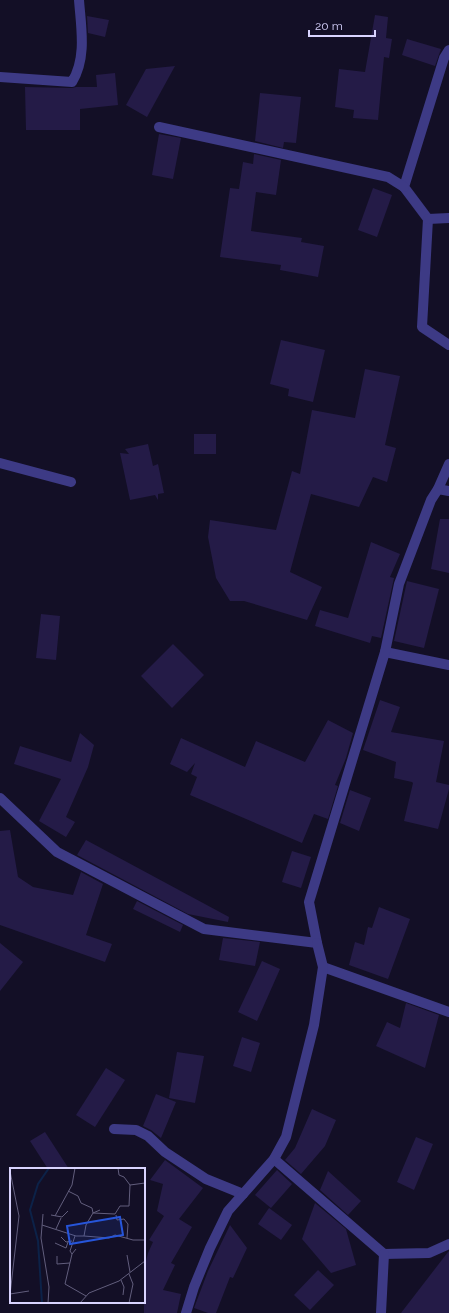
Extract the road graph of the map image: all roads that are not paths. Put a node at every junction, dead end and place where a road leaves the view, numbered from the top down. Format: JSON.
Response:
{"nodes":[{"id":1,"x":79,"y":0,"type":"edge"},
{"id":2,"x":449,"y":50,"type":"edge"},
{"id":3,"x":0,"y":77,"type":"edge"},
{"id":4,"x":159,"y":127,"type":"dead end"},
{"id":5,"x":404,"y":187,"type":"junction"},
{"id":6,"x":449,"y":218,"type":"edge"},
{"id":7,"x":428,"y":219,"type":"junction"},
{"id":8,"x":449,"y":345,"type":"edge"},
{"id":9,"x":0,"y":463,"type":"edge"},
{"id":10,"x":449,"y":464,"type":"edge"},
{"id":11,"x":71,"y":482,"type":"dead end"},
{"id":12,"x":438,"y":489,"type":"junction"},
{"id":13,"x":449,"y":491,"type":"edge"},
{"id":14,"x":385,"y":652,"type":"junction"},
{"id":15,"x":449,"y":665,"type":"edge"},
{"id":16,"x":0,"y":798,"type":"edge"},
{"id":17,"x":317,"y":943,"type":"junction"},
{"id":18,"x":323,"y":967,"type":"junction"},
{"id":19,"x":449,"y":1012,"type":"edge"},
{"id":20,"x":114,"y":1129,"type":"dead end"},
{"id":21,"x":274,"y":1159,"type":"junction"},
{"id":22,"x":243,"y":1194,"type":"junction"},
{"id":23,"x":449,"y":1244,"type":"edge"},
{"id":24,"x":384,"y":1254,"type":"junction"},
{"id":25,"x":186,"y":1313,"type":"edge"},
{"id":26,"x":381,"y":1313,"type":"edge"}],
"edges":[{"from":1,"to":3,"type":"street"},
{"from":2,"to":5,"type":"street"},
{"from":4,"to":5,"type":"street"},
{"from":5,"to":7,"type":"street"},
{"from":6,"to":7,"type":"street"},
{"from":7,"to":8,"type":"street"},
{"from":9,"to":11,"type":"street"},
{"from":10,"to":12,"type":"street"},
{"from":12,"to":13,"type":"street"},
{"from":12,"to":14,"type":"street"},
{"from":14,"to":15,"type":"street"},
{"from":14,"to":17,"type":"street"},
{"from":16,"to":17,"type":"street"},
{"from":17,"to":18,"type":"street"},
{"from":18,"to":19,"type":"street"},
{"from":18,"to":21,"type":"street"},
{"from":20,"to":22,"type":"street"},
{"from":21,"to":22,"type":"street"},
{"from":21,"to":24,"type":"street"},
{"from":22,"to":25,"type":"street"},
{"from":23,"to":24,"type":"street"},
{"from":24,"to":26,"type":"street"}]}
